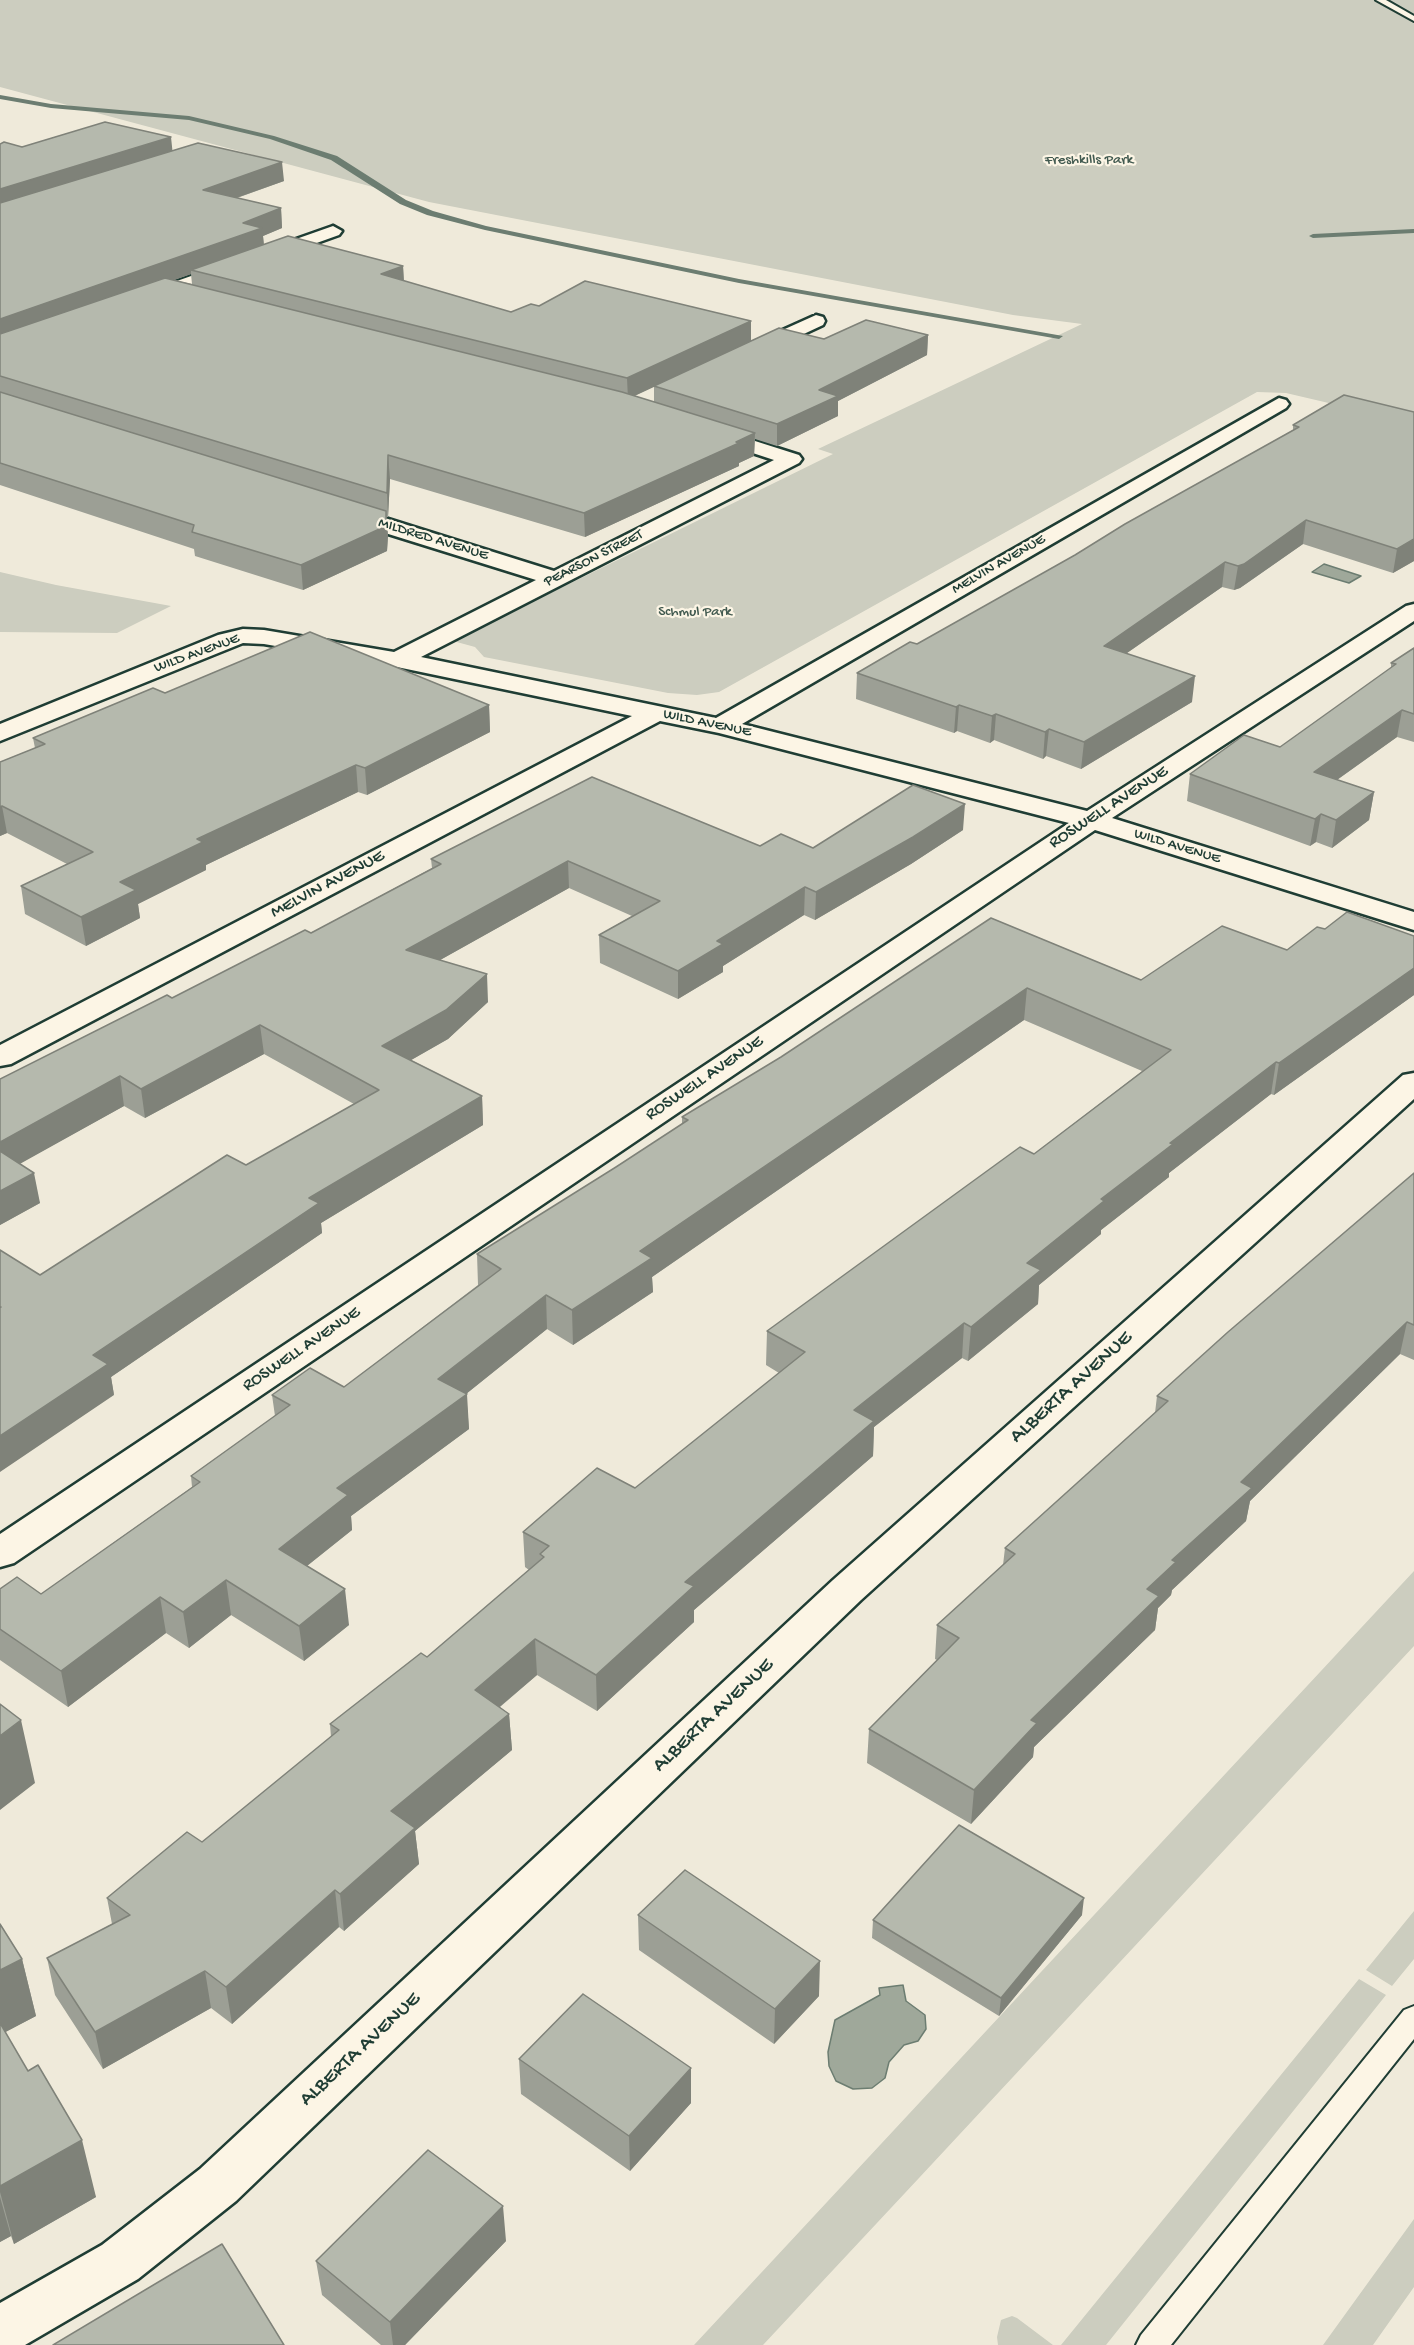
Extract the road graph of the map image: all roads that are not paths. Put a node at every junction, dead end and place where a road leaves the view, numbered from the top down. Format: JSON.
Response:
{"nodes":[{"id":1,"x":1380,"y":0,"type":"edge"},
{"id":2,"x":1414,"y":19,"type":"edge"},
{"id":3,"x":333,"y":231,"type":"dead end"},
{"id":4,"x":167,"y":291,"type":"junction"},
{"id":5,"x":204,"y":300,"type":"edge"},
{"id":6,"x":133,"y":303,"type":"edge"},
{"id":7,"x":816,"y":321,"type":"dead end"},
{"id":8,"x":741,"y":356,"type":"edge"},
{"id":9,"x":1279,"y":404,"type":"dead end"},
{"id":10,"x":697,"y":429,"type":"edge"},
{"id":11,"x":326,"y":507,"type":"edge"},
{"id":12,"x":556,"y":579,"type":"junction"},
{"id":13,"x":1414,"y":611,"type":"edge"},
{"id":14,"x":397,"y":660,"type":"junction"},
{"id":15,"x":656,"y":713,"type":"junction"},
{"id":16,"x":720,"y":726,"type":"junction"},
{"id":17,"x":0,"y":734,"type":"edge"},
{"id":18,"x":1090,"y":820,"type":"junction"},
{"id":19,"x":1414,"y":921,"type":"edge"},
{"id":20,"x":0,"y":1057,"type":"edge"},
{"id":21,"x":1414,"y":1082,"type":"edge"},
{"id":22,"x":0,"y":1553,"type":"edge"},
{"id":23,"x":1414,"y":2018,"type":"edge"},
{"id":24,"x":0,"y":2331,"type":"edge"},
{"id":25,"x":1152,"y":2345,"type":"edge"}],
"edges":[{"from":1,"to":2,"type":"lane"},
{"from":3,"to":4,"type":"street"},
{"from":4,"to":5,"type":"street"},
{"from":4,"to":6,"type":"street"},
{"from":7,"to":8,"type":"street"},
{"from":9,"to":16,"type":"street","name":"MELVIN AVENUE"},
{"from":10,"to":12,"type":"street","name":"PEARSON STREET"},
{"from":11,"to":12,"type":"street","name":"MILDRED AVENUE"},
{"from":12,"to":14,"type":"street","name":"PEARSON STREET"},
{"from":13,"to":18,"type":"street","name":"ROSWELL AVENUE"},
{"from":14,"to":15,"type":"street","name":"WILD AVENUE"},
{"from":14,"to":17,"type":"street","name":"WILD AVENUE"},
{"from":15,"to":16,"type":"street","name":"WILD AVENUE"},
{"from":15,"to":20,"type":"street","name":"MELVIN AVENUE"},
{"from":16,"to":18,"type":"street","name":"WILD AVENUE"},
{"from":18,"to":19,"type":"street","name":"WILD AVENUE"},
{"from":18,"to":22,"type":"street","name":"ROSWELL AVENUE"},
{"from":21,"to":24,"type":"street","name":"ALBERTA AVENUE"},
{"from":23,"to":25,"type":"lane"}]}
